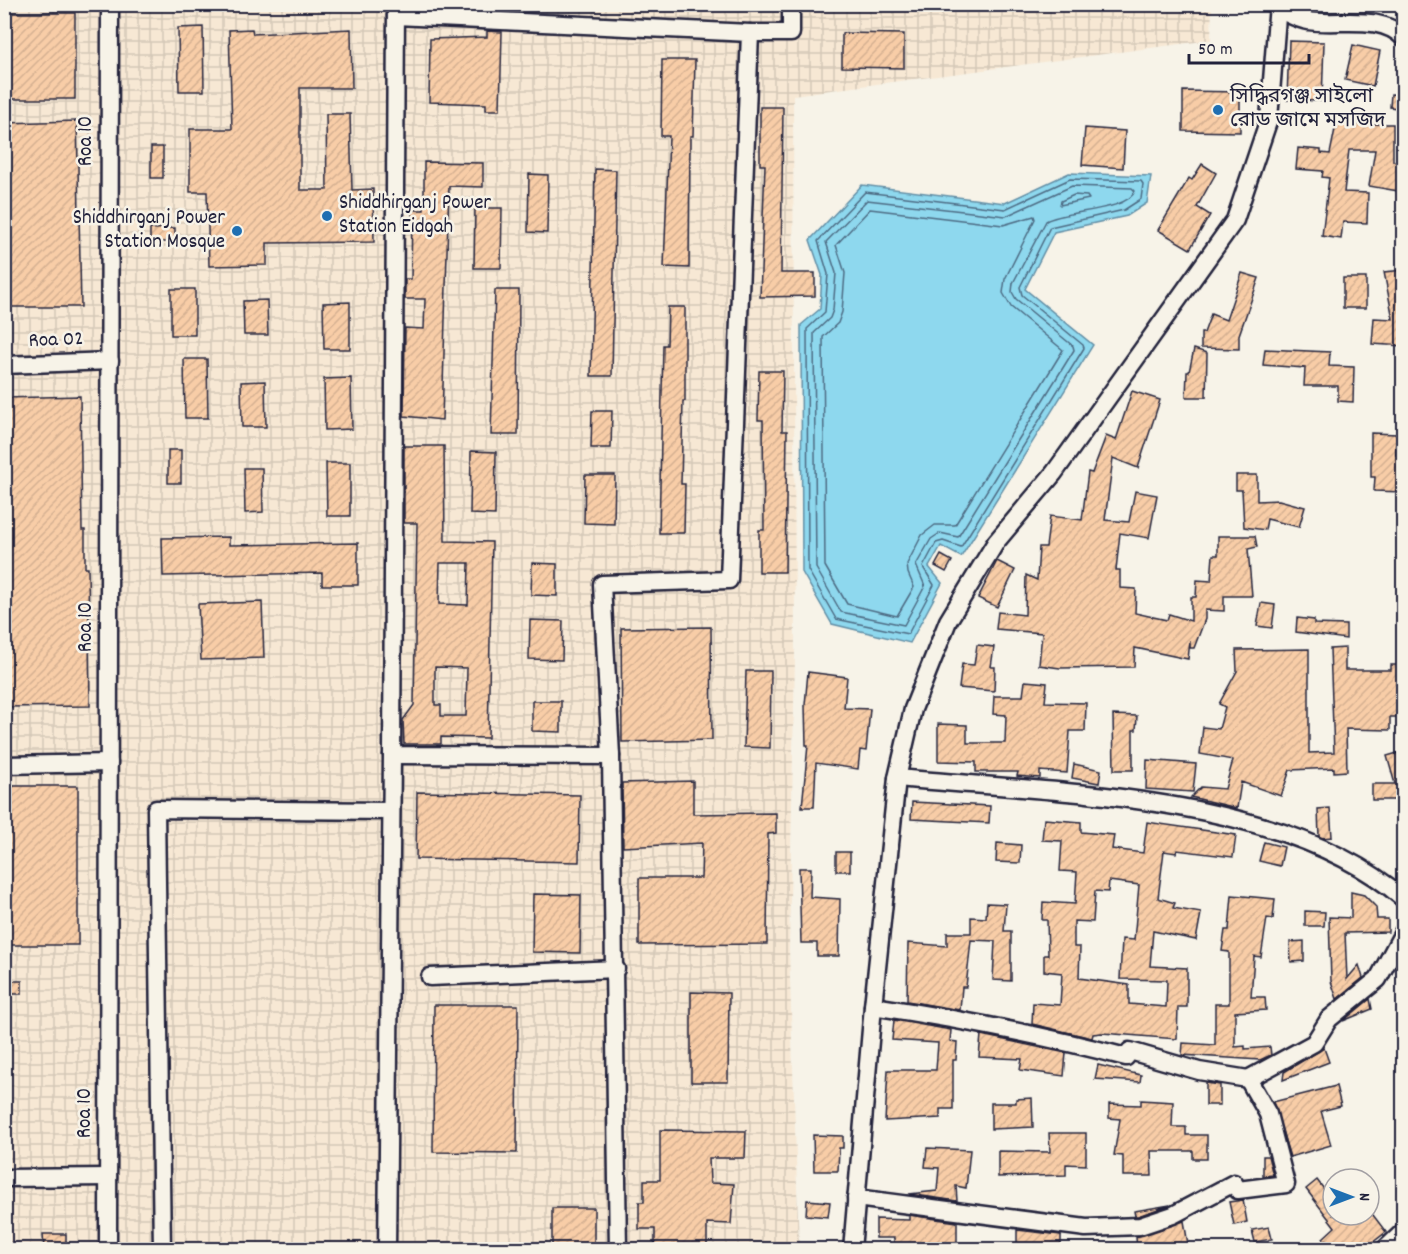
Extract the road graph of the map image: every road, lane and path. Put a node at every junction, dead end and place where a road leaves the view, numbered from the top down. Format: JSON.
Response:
{"nodes":[{"id":1,"x":110,"y":4,"type":"edge"},
{"id":2,"x":791,"y":4,"type":"edge"},
{"id":3,"x":1278,"y":7,"type":"edge"},
{"id":4,"x":396,"y":10,"type":"edge"},
{"id":5,"x":750,"y":33,"type":"junction"},
{"id":6,"x":1404,"y":38,"type":"edge"},
{"id":7,"x":110,"y":361,"type":"junction"},
{"id":8,"x":4,"y":365,"type":"edge"},
{"id":9,"x":392,"y":755,"type":"junction"},
{"id":10,"x":611,"y":756,"type":"junction"},
{"id":11,"x":109,"y":763,"type":"junction"},
{"id":12,"x":4,"y":765,"type":"edge"},
{"id":13,"x":897,"y":778,"type":"junction"},
{"id":14,"x":391,"y":811,"type":"junction"},
{"id":15,"x":1404,"y":899,"type":"edge"},
{"id":16,"x":1404,"y":931,"type":"edge"},
{"id":17,"x":616,"y":969,"type":"junction"},
{"id":18,"x":430,"y":977,"type":"dead end"},
{"id":19,"x":873,"y":1006,"type":"junction"},
{"id":20,"x":1248,"y":1079,"type":"junction"},
{"id":21,"x":108,"y":1177,"type":"junction"},
{"id":22,"x":4,"y":1178,"type":"edge"},
{"id":23,"x":856,"y":1198,"type":"junction"},
{"id":24,"x":1404,"y":1231,"type":"edge"},
{"id":25,"x":108,"y":1250,"type":"edge"},
{"id":26,"x":162,"y":1250,"type":"edge"},
{"id":27,"x":387,"y":1250,"type":"edge"},
{"id":28,"x":618,"y":1250,"type":"edge"},
{"id":29,"x":852,"y":1250,"type":"edge"},
{"id":30,"x":1384,"y":1250,"type":"edge"}],
"edges":[{"from":1,"to":7,"type":"street","name":"Roa 10"},
{"from":2,"to":5,"type":"street"},
{"from":3,"to":6,"type":"street"},
{"from":3,"to":13,"type":"street"},
{"from":4,"to":5,"type":"street"},
{"from":4,"to":9,"type":"street"},
{"from":5,"to":10,"type":"street"},
{"from":7,"to":8,"type":"street","name":"Roa 02"},
{"from":7,"to":11,"type":"street","name":"Roa 10"},
{"from":9,"to":10,"type":"street"},
{"from":9,"to":14,"type":"street"},
{"from":10,"to":17,"type":"street"},
{"from":11,"to":12,"type":"street"},
{"from":11,"to":21,"type":"street","name":"Roa 10"},
{"from":13,"to":15,"type":"street"},
{"from":13,"to":19,"type":"street"},
{"from":14,"to":26,"type":"street"},
{"from":14,"to":27,"type":"street"},
{"from":16,"to":20,"type":"street"},
{"from":17,"to":18,"type":"street"},
{"from":17,"to":28,"type":"street"},
{"from":19,"to":20,"type":"street"},
{"from":19,"to":23,"type":"street"},
{"from":20,"to":23,"type":"street"},
{"from":21,"to":22,"type":"street"},
{"from":21,"to":25,"type":"street","name":"Roa 10"},
{"from":23,"to":29,"type":"street"},
{"from":24,"to":30,"type":"street"}]}
